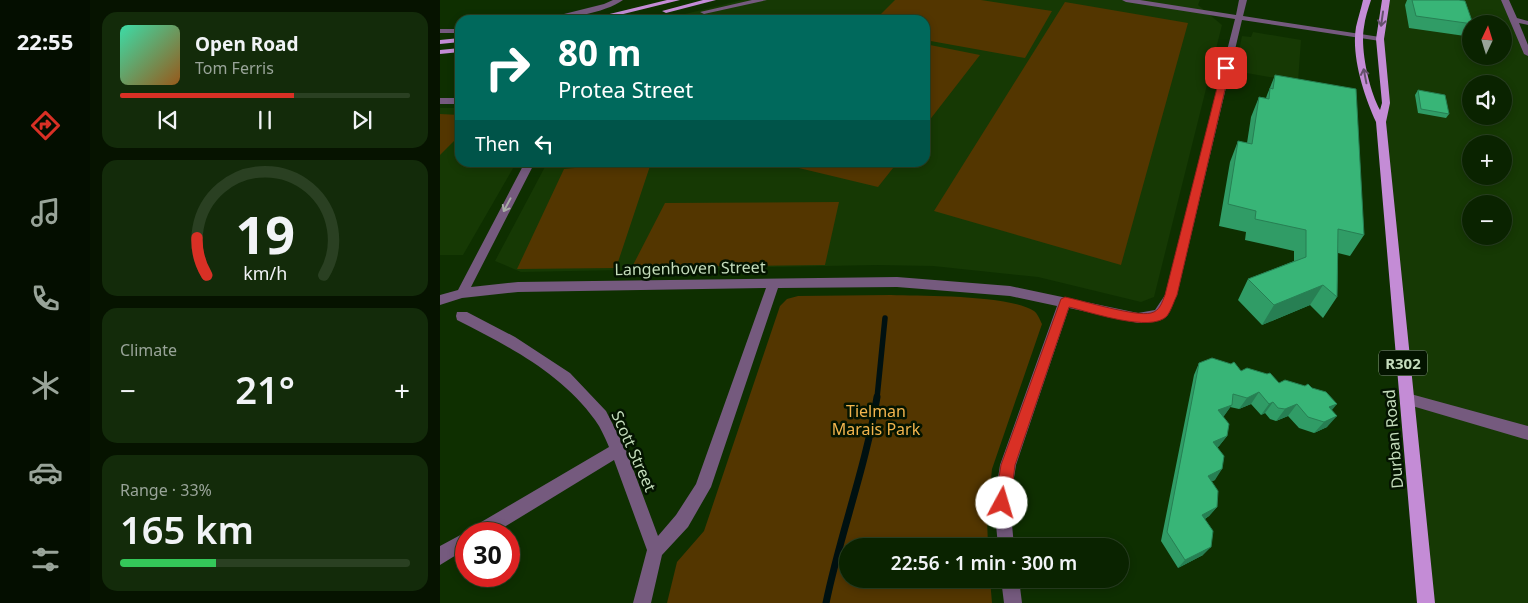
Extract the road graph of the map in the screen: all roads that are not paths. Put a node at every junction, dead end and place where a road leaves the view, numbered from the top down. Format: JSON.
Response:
{"nodes":[{"id":1,"x":676,"y":0,"type":"edge"},
{"id":2,"x":712,"y":0,"type":"edge"},
{"id":3,"x":762,"y":0,"type":"edge"},
{"id":4,"x":1126,"y":0,"type":"edge"},
{"id":5,"x":1243,"y":0,"type":"edge"},
{"id":6,"x":1367,"y":0,"type":"edge"},
{"id":7,"x":1386,"y":0,"type":"edge"},
{"id":8,"x":1505,"y":0,"type":"edge"},
{"id":9,"x":617,"y":1,"type":"edge"},
{"id":10,"x":704,"y":12,"type":"dead end"},
{"id":11,"x":563,"y":15,"type":"edge"},
{"id":12,"x":611,"y":15,"type":"edge"},
{"id":13,"x":648,"y":15,"type":"edge"},
{"id":14,"x":1238,"y":17,"type":"junction"},
{"id":15,"x":1514,"y":20,"type":"junction"},
{"id":16,"x":1528,"y":22,"type":"edge"},
{"id":17,"x":440,"y":31,"type":"edge"},
{"id":18,"x":455,"y":31,"type":"edge"},
{"id":19,"x":1359,"y":36,"type":"junction"},
{"id":20,"x":1380,"y":39,"type":"junction"},
{"id":21,"x":455,"y":40,"type":"edge"},
{"id":22,"x":440,"y":42,"type":"edge"},
{"id":23,"x":455,"y":50,"type":"edge"},
{"id":24,"x":440,"y":52,"type":"edge"},
{"id":25,"x":1528,"y":54,"type":"edge"},
{"id":26,"x":455,"y":101,"type":"edge"},
{"id":27,"x":440,"y":102,"type":"edge"},
{"id":28,"x":1381,"y":122,"type":"junction"},
{"id":29,"x":527,"y":167,"type":"edge"},
{"id":30,"x":774,"y":283,"type":"junction"},
{"id":31,"x":462,"y":293,"type":"junction"},
{"id":32,"x":440,"y":300,"type":"edge"},
{"id":33,"x":1065,"y":302,"type":"junction"},
{"id":34,"x":462,"y":316,"type":"dead end"},
{"id":35,"x":1407,"y":399,"type":"junction"},
{"id":36,"x":1528,"y":433,"type":"edge"},
{"id":37,"x":618,"y":450,"type":"junction"},
{"id":38,"x":497,"y":522,"type":"edge"},
{"id":39,"x":1005,"y":538,"type":"edge"},
{"id":40,"x":455,"y":547,"type":"edge"},
{"id":41,"x":656,"y":550,"type":"junction"},
{"id":42,"x":440,"y":556,"type":"edge"},
{"id":43,"x":1011,"y":588,"type":"edge"},
{"id":44,"x":642,"y":603,"type":"edge"},
{"id":45,"x":1013,"y":603,"type":"edge"},
{"id":46,"x":1426,"y":603,"type":"edge"}],
"edges":[{"from":1,"to":12,"type":"main road"},
{"from":2,"to":13,"type":"main road"},
{"from":3,"to":10,"type":"street"},
{"from":4,"to":14,"type":"street"},
{"from":5,"to":14,"type":"street"},
{"from":6,"to":19,"type":"main road","name":"Durban Road","number":"R302"},
{"from":7,"to":20,"type":"main road","name":"Durban Road","number":"R302","one_way":true},
{"from":8,"to":15,"type":"street"},
{"from":9,"to":11,"type":"street"},
{"from":14,"to":19,"type":"street"},
{"from":14,"to":33,"type":"street","name":"Langenhoven Street"},
{"from":15,"to":16,"type":"street"},
{"from":15,"to":25,"type":"street"},
{"from":17,"to":18,"type":"street"},
{"from":19,"to":20,"type":"street"},
{"from":28,"to":19,"type":"main road","name":"Durban Road","number":"R302","one_way":true},
{"from":20,"to":28,"type":"main road","name":"Durban Road","number":"R302"},
{"from":21,"to":22,"type":"main road"},
{"from":23,"to":24,"type":"main road"},
{"from":26,"to":27,"type":"street"},
{"from":28,"to":35,"type":"main road","name":"Durban Road","number":"R302"},
{"from":29,"to":31,"type":"street","one_way":true},
{"from":30,"to":31,"type":"street","name":"Langenhoven Street"},
{"from":30,"to":33,"type":"street","name":"Langenhoven Street"},
{"from":30,"to":41,"type":"street"},
{"from":31,"to":32,"type":"street","name":"Langenhoven Street"},
{"from":33,"to":39,"type":"street"},
{"from":34,"to":37,"type":"street","name":"Scott Street"},
{"from":35,"to":36,"type":"street"},
{"from":35,"to":46,"type":"main road","name":"Durban Road","number":"R302"},
{"from":37,"to":38,"type":"street"},
{"from":37,"to":41,"type":"street","name":"Scott Street"},
{"from":40,"to":42,"type":"street"},
{"from":41,"to":44,"type":"street"},
{"from":43,"to":45,"type":"street"}]}
